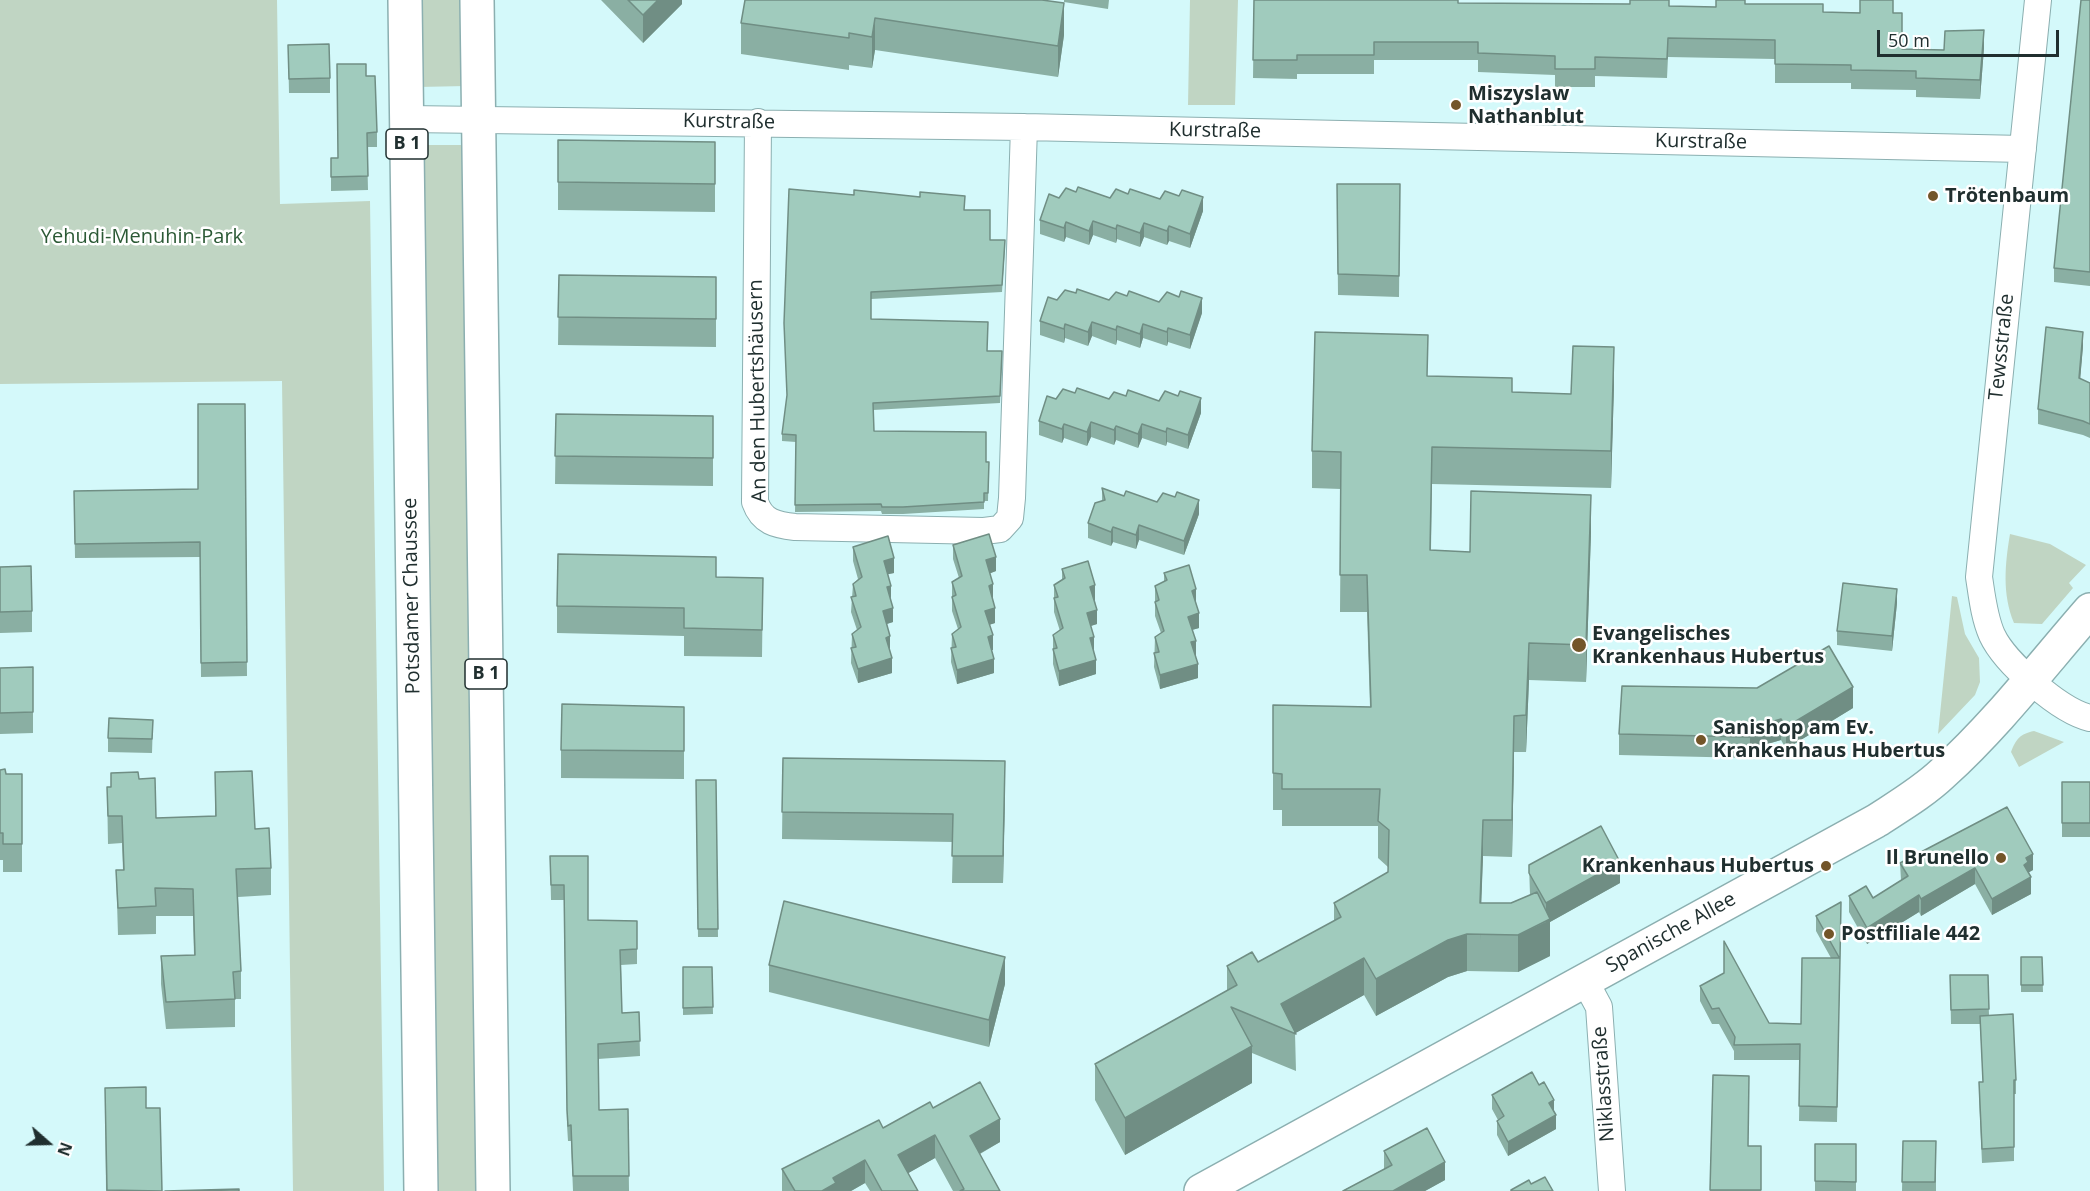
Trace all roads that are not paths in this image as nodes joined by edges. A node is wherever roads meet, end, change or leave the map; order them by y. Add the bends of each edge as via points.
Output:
1 (405, 0) edge
2 (477, 0) edge
3 (2038, 0) edge
4 (406, 119) junction
5 (478, 119) junction
6 (759, 123) junction
7 (1024, 127) junction
8 (2023, 149) junction
9 (2090, 610) edge
10 (2030, 679) junction
11 (2090, 718) edge
12 (1585, 981) junction
13 (421, 1191) edge
14 (493, 1191) edge
15 (1202, 1191) edge
16 (1612, 1191) edge

1 - 4 main road, Potsdamer Chaussee / B 1
2 - 5 main road, B 1
3 - 8 street, Tewsstraße
4 - 5 street, Kurstraße
4 - 13 main road, Potsdamer Chaussee / B 1
5 - 6 street, Kurstraße
5 - 14 main road, B 1
6 - 7 street, Kurstraße
6 - 7 street, An den Hubertshäusern via 755,502 758,511 767,520 795,527 984,531 1000,529 1010,518 1012,498
7 - 8 street, Kurstraße
8 - 10 street, Tewsstraße via 1978,577 1992,636
9 - 10 main road, Spanische Allee
10 - 11 street, Tewsstraße via 2056,702
10 - 12 main road, Spanische Allee via 1973,744 1911,798
12 - 15 main road, Spanische Allee
12 - 16 street, Niklasstraße via 1599,1007

